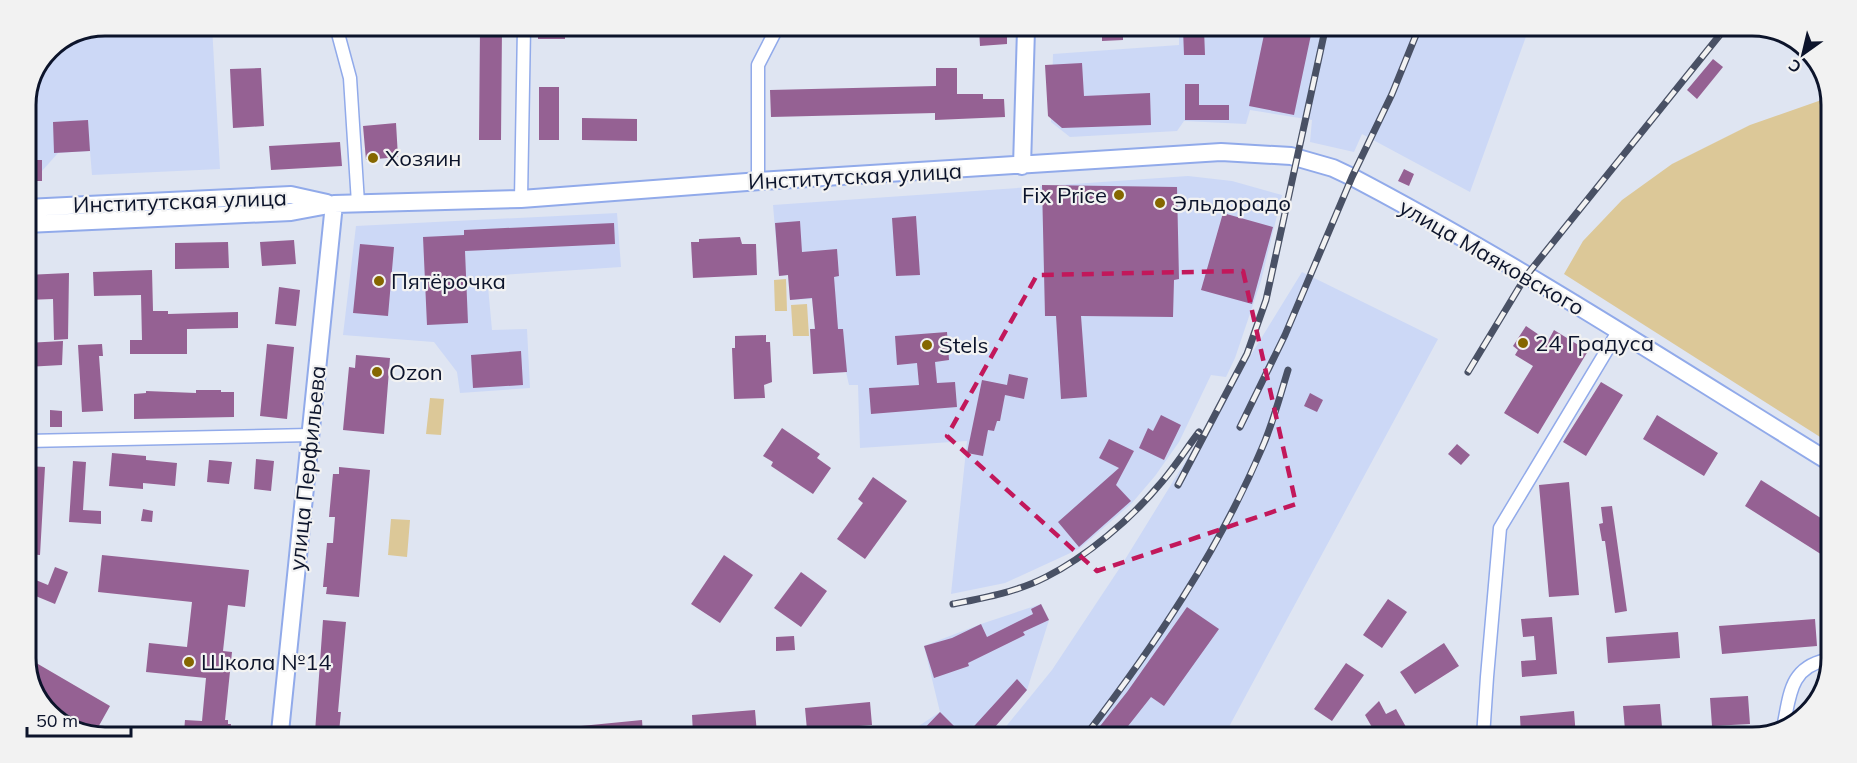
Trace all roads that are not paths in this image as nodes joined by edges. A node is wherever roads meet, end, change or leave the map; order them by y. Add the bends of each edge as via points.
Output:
1 (339, 36) edge
2 (524, 36) edge
3 (773, 36) edge
4 (1026, 36) edge
5 (1022, 166) junction
6 (758, 181) junction
7 (1370, 186) joint
8 (521, 199) junction
9 (358, 203) junction
10 (334, 204) junction
11 (36, 209) edge
12 (77, 214) junction
13 (36, 222) edge
14 (1619, 330) junction
15 (310, 435) junction
16 (36, 441) edge
17 (1821, 457) edge
18 (1821, 661) edge
19 (1785, 718) edge
20 (281, 727) edge
21 (1484, 727) edge

1 - 9 street via 350,78
2 - 8 street
3 - 6 street via 758,65
4 - 5 main road
5 - 6 main road, Институтская улица
5 - 7 main road, Институтская улица via 1221,152 1279,155 1333,168
6 - 8 main road, Институтская улица
7 - 14 main road, улица Маяковского
8 - 9 main road, Институтская улица
9 - 10 main road, Институтская улица
10 - 12 main road, Институтская улица via 291,212
10 - 15 main road, улица Перфильева
11 - 12 main road, Институтская улица
12 - 13 main road, Институтская улица
14 - 17 main road, улица Маяковского
14 - 21 street via 1500,528
15 - 16 street
15 - 20 main road, улица Перфильева
18 - 19 street via 1799,673

